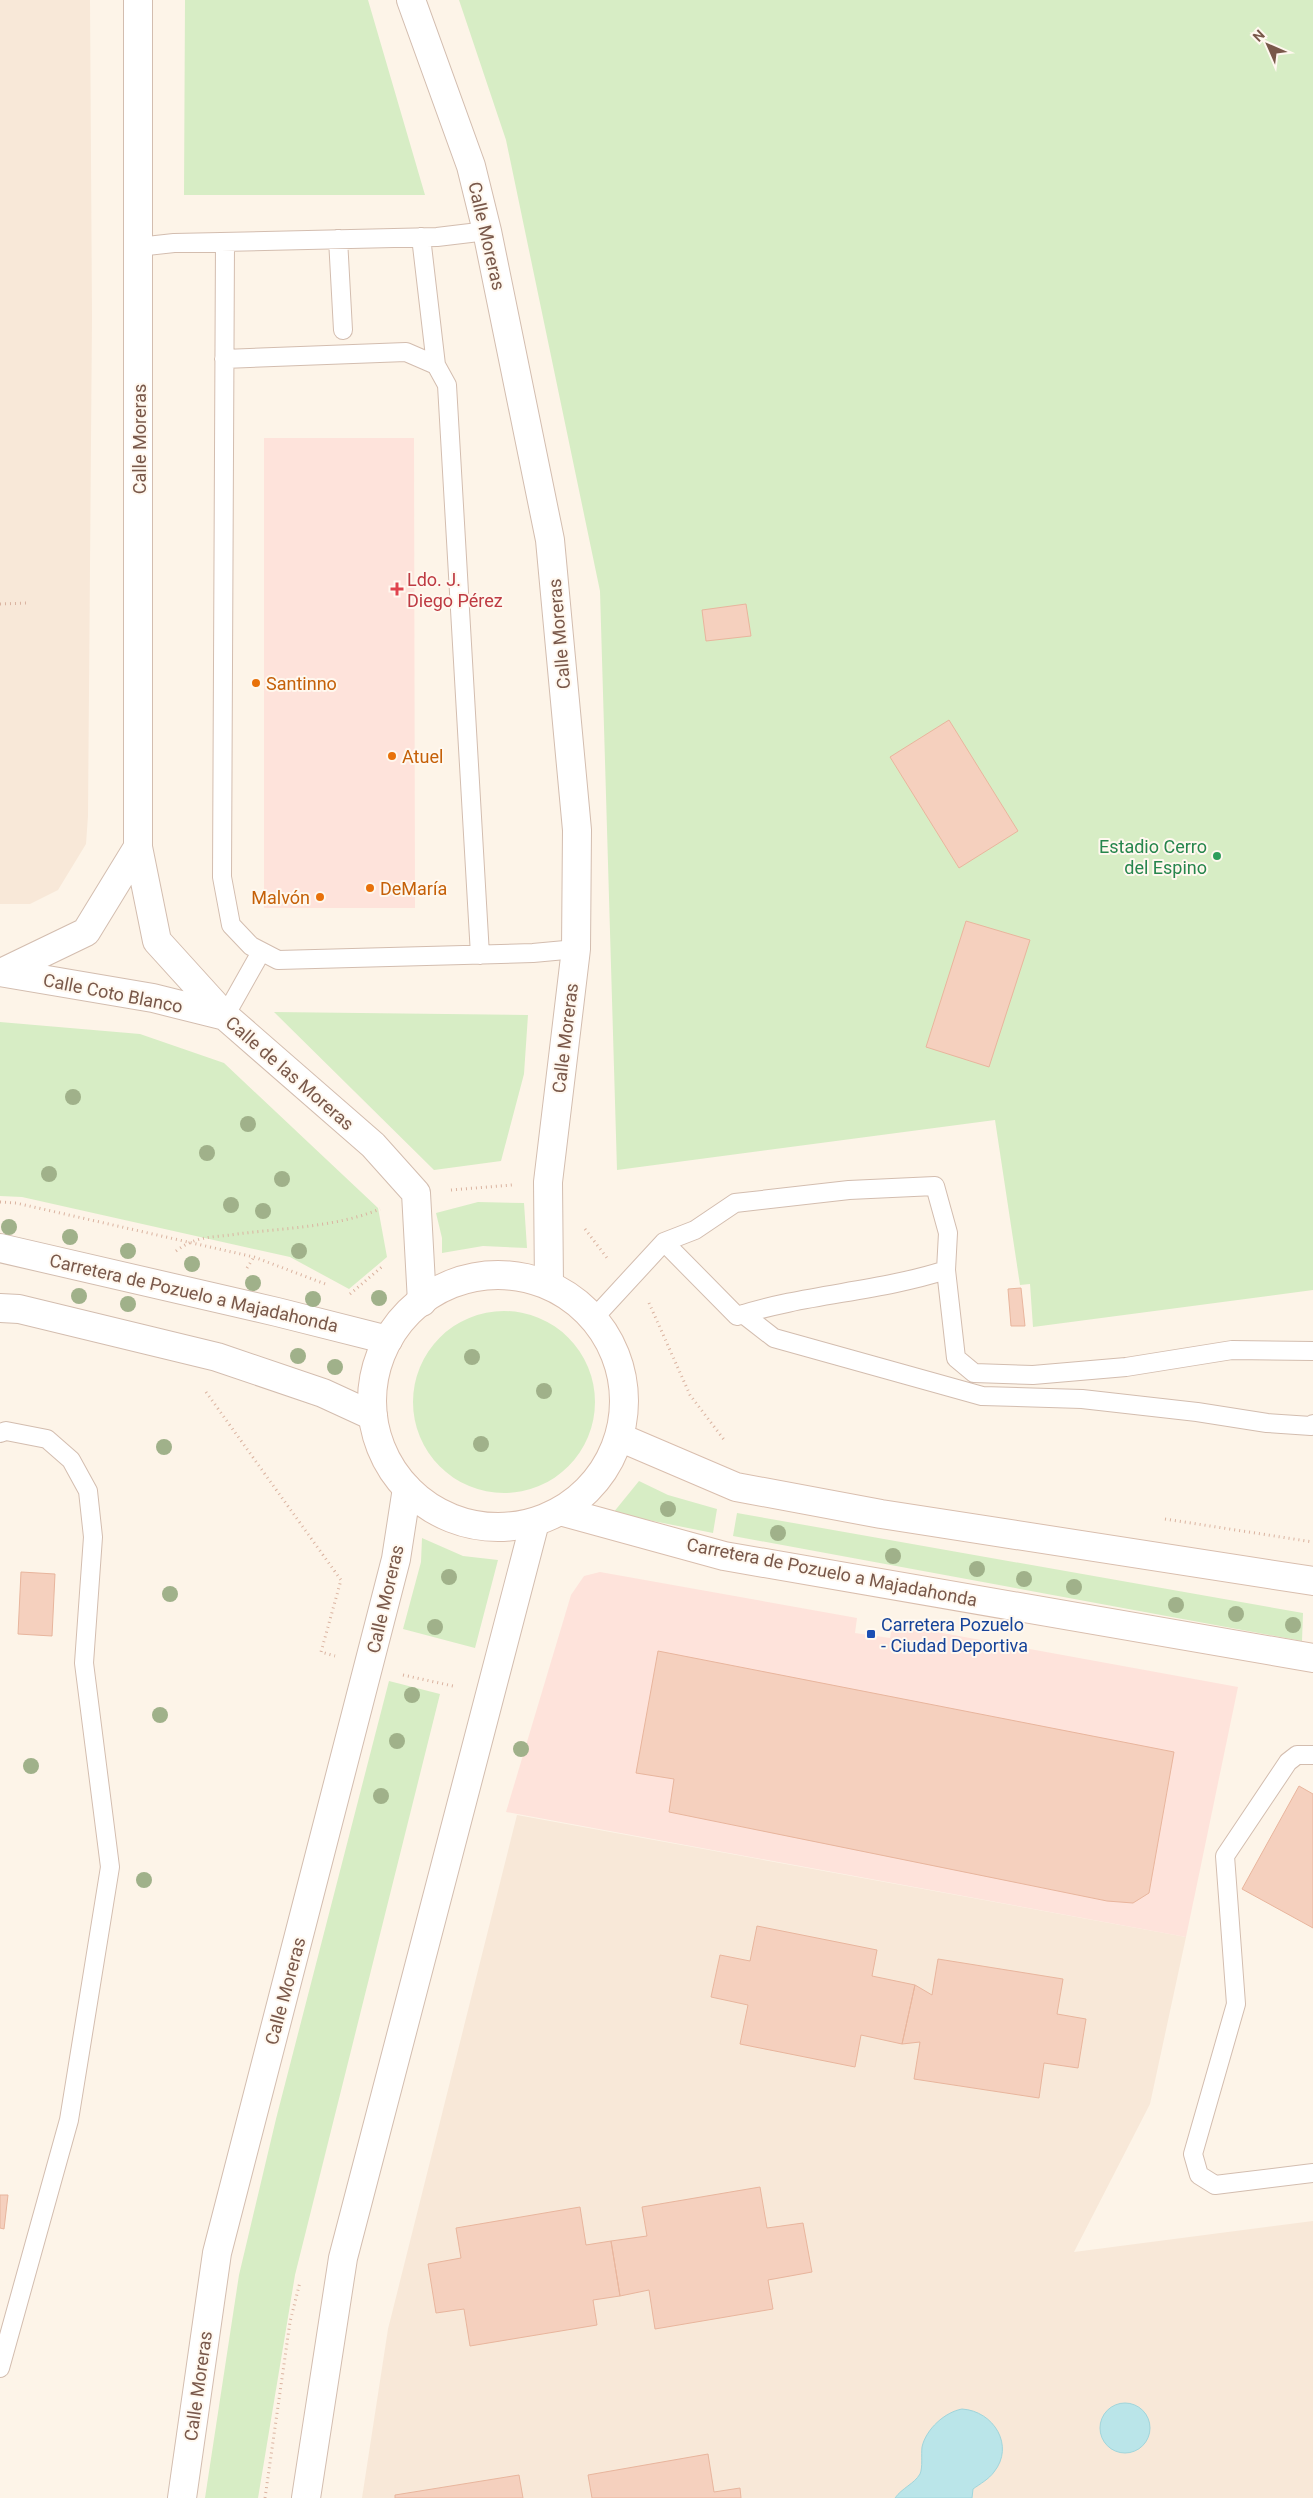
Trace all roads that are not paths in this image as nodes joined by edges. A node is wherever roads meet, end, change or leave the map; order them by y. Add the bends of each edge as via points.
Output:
1 (138, 0) edge
2 (411, 0) edge
3 (487, 231) junction
4 (421, 237) junction
5 (338, 239) junction
6 (225, 242) junction
7 (138, 247) junction
8 (343, 330) dead end
9 (224, 359) junction
10 (436, 365) junction
11 (138, 848) junction
12 (576, 949) junction
13 (261, 952) junction
14 (480, 954) junction
15 (2, 972) edge
16 (225, 1016) junction
17 (664, 1242) junction
18 (0, 1248) edge
19 (946, 1270) junction
20 (549, 1285) junction
21 (422, 1302) junction
22 (0, 1308) edge
23 (743, 1314) junction
24 (594, 1318) junction
25 (388, 1340) junction
26 (1313, 1351) edge
27 (373, 1416) junction
28 (1313, 1424) edge
29 (0, 1433) edge
30 (619, 1437) junction
31 (407, 1488) junction
32 (560, 1511) junction
33 (535, 1522) junction
34 (1313, 1581) edge
35 (1313, 1658) edge
36 (1313, 1755) edge
37 (1313, 2173) edge
38 (0, 2368) edge
39 (182, 2498) edge
40 (306, 2498) edge

1 - 7 street, Calle Moreras
2 - 3 street, Calle Moreras via 471,166
3 - 4 lane
3 - 12 street, Calle Moreras via 550,540 576,830
4 - 5 lane
4 - 10 lane
5 - 6 lane
5 - 8 lane
6 - 7 lane
6 - 9 lane
7 - 11 street, Calle Moreras
9 - 10 lane via 406,352
9 - 13 lane via 222,877 231,925 250,946
10 - 14 lane via 447,385
11 - 15 street via 86,932
11 - 16 street, Calle de las Moreras via 157,941
12 - 14 lane
12 - 20 street, Calle Moreras via 548,1182
13 - 14 lane via 278,960
13 - 16 lane
15 - 16 street, Calle Coto Blanco via 153,998
16 - 21 street, Calle de las Moreras via 373,1145 416,1193
17 - 19 lane via 695,1230 735,1203 849,1190 935,1186 948,1233
17 - 23 lane via 737,1316
17 - 24 lane
18 - 25 street, Carretera de Pozuelo a Majadahonda
19 - 23 lane via 910,1282 767,1306
19 - 26 lane via 956,1358 974,1373 1033,1375 1126,1367 1232,1350
20 - 21 street via 517,1276 483,1276 451,1284
20 - 24 street
21 - 25 street via 403,1319
22 - 27 street via 19,1309 217,1357 323,1393
23 - 28 lane via 774,1338 982,1396 1082,1399 1267,1423
24 - 30 street via 611,1344 622,1375 624,1406
25 - 27 street via 374,1381
27 - 31 street via 390,1468
29 - 38 lane via 6,1431 47,1439 71,1460 88,1491 93,1537 84,1663 110,1867 69,2120
30 - 32 street via 606,1467 591,1486
30 - 34 street via 736,1487 891,1516
31 - 33 street via 434,1510 466,1524 501,1527
31 - 39 street, Calle Moreras via 396,1559 217,2253
32 - 33 street
32 - 35 street, Carretera de Pozuelo a Majadahonda via 724,1556
33 - 40 street via 343,2258
36 - 37 lane via 1297,1755 1288,1762 1225,1856 1236,2004 1193,2154 1199,2175 1215,2185

